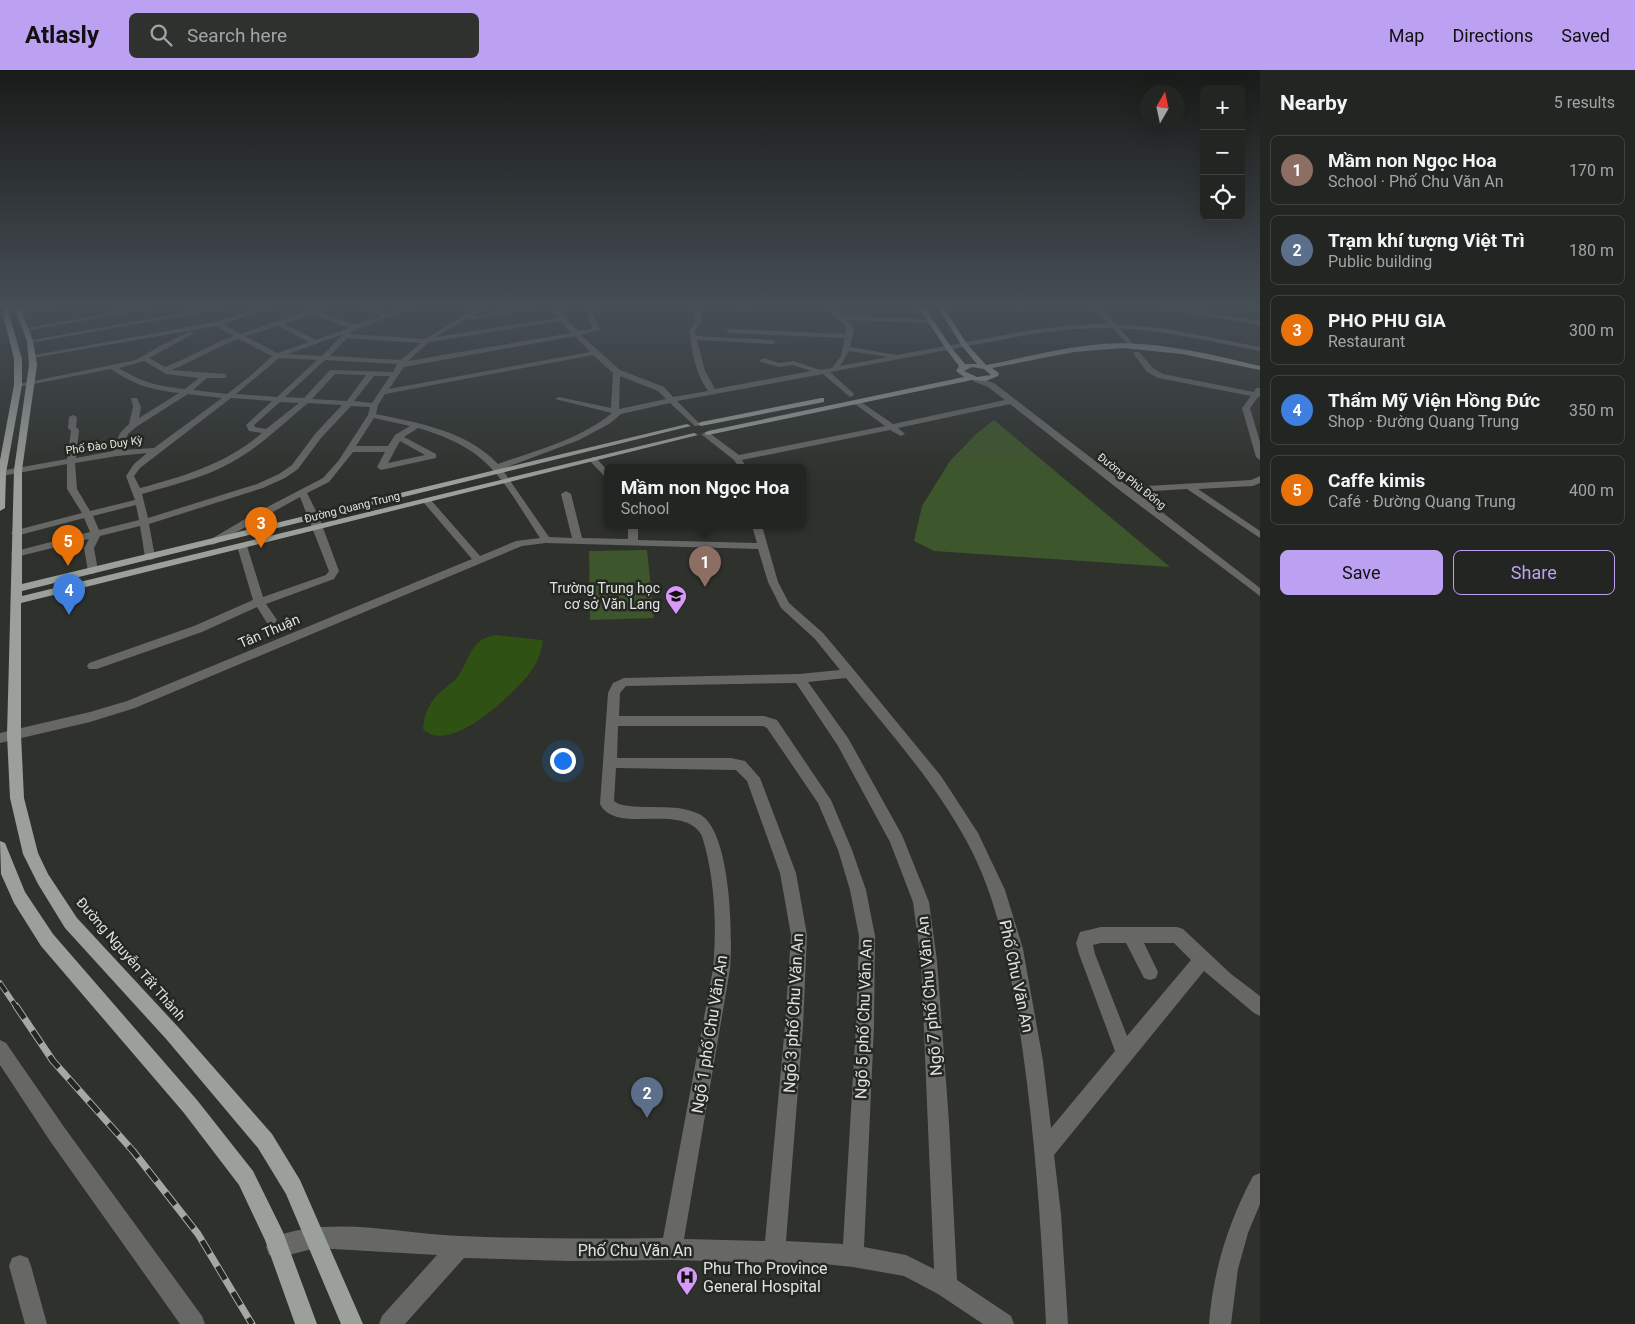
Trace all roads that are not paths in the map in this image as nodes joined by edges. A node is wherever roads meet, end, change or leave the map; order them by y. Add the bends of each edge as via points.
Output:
1 (20, 367) edge
2 (30, 367) edge
3 (119, 367) edge
4 (158, 367) edge
5 (174, 367) edge
6 (266, 367) edge
7 (315, 367) edge
8 (399, 367) edge
9 (521, 367) edge
10 (610, 367) edge
11 (700, 367) edge
12 (807, 367) edge
13 (832, 367) edge
14 (854, 367) edge
15 (985, 367) joint
16 (1036, 367) edge
17 (1147, 367) edge
18 (1233, 367) edge
19 (114, 368) junction
20 (962, 369) junction
21 (164, 370) junction
22 (1259, 371) edge
23 (617, 372) junction
24 (826, 372) junction
25 (372, 373) junction
26 (395, 374) junction
27 (205, 376) junction
28 (223, 376) dead end
29 (974, 378) junction
30 (992, 379) junction
31 (25, 383) junction
32 (187, 391) junction
33 (384, 392) junction
34 (713, 392) junction
35 (1259, 392) edge
36 (850, 395) junction
37 (229, 396) junction
38 (280, 399) junction
39 (559, 399) dead end
40 (134, 400) dead end
41 (671, 400) junction
42 (306, 401) junction
43 (1011, 401) junction
44 (858, 402) junction
45 (349, 403) junction
46 (373, 410) junction
47 (616, 411) junction
48 (73, 417) dead end
49 (133, 425) junction
50 (694, 425) junction
51 (416, 426) junction
52 (890, 426) junction
53 (268, 432) junction
54 (706, 433) junction
55 (901, 434) dead end
56 (694, 435) junction
57 (398, 437) junction
58 (349, 449) junction
59 (390, 449) junction
60 (156, 450) junction
61 (117, 453) junction
62 (1260, 457) edge
63 (737, 458) junction
64 (593, 460) junction
65 (71, 461) junction
66 (741, 464) edge
67 (18, 470) junction
68 (497, 470) junction
69 (604, 472) edge
70 (2, 474) junction
71 (507, 482) junction
72 (1258, 483) edge
73 (1188, 486) junction
74 (1125, 490) junction
75 (302, 492) junction
76 (566, 494) dead end
77 (138, 497) junction
78 (17, 498) junction
79 (426, 501) junction
80 (0, 502) edge
81 (0, 508) edge
82 (88, 516) junction
83 (144, 522) junction
84 (316, 523) junction
85 (633, 529) edge
86 (758, 529) edge
87 (16, 534) junction
88 (96, 534) junction
89 (1260, 535) edge
90 (546, 540) junction
91 (211, 542) junction
92 (578, 542) junction
93 (633, 543) junction
94 (242, 546) junction
95 (762, 546) junction
96 (16, 554) junction
97 (150, 557) junction
98 (478, 560) junction
99 (119, 565) junction
100 (93, 571) junction
101 (121, 576) junction
102 (1260, 593) edge
103 (15, 595) junction
104 (259, 602) junction
105 (271, 620) dead end
106 (93, 666) dead end
107 (850, 674) junction
108 (799, 678) junction
109 (613, 721) junction
110 (7, 736) edge
111 (610, 763) junction
112 (0, 848) edge
113 (1131, 935) junction
114 (1203, 959) junction
115 (1150, 972) dead end
116 (1260, 1008) edge
117 (0, 1049) edge
118 (1124, 1053) junction
119 (1044, 1152) junction
120 (1260, 1183) edge
121 (316, 1237) junction
122 (277, 1247) junction
123 (459, 1247) junction
124 (672, 1249) junction
125 (775, 1252) junction
126 (853, 1256) junction
127 (20, 1266) dead end
128 (946, 1286) junction
129 (36, 1324) edge
130 (194, 1324) edge
131 (306, 1324) edge
132 (352, 1324) edge
133 (390, 1324) edge
134 (1003, 1324) edge
135 (1057, 1324) edge
136 (1220, 1324) edge

1 - 31 main road, Đường Nguyễn Tất Thành
2 - 31 main road, Đường Nguyễn Tất Thành
3 - 19 street
4 - 21 street
5 - 21 street
6 - 37 street, Phố Đào Duy Kỳ
7 - 38 street
8 - 26 street
9 - 33 street
10 - 23 street
11 - 34 street via 703,379
12 - 24 street
13 - 24 street
14 - 24 street
15 - 20 main road, Đường Quang Trung
15 - 30 main road
16 - 30 main road
17 - 35 street via 1161,376
18 - 22 main road
19 - 31 street
19 - 32 street via 147,386
20 - 29 main road
20 - 36 main road, Đường Quang Trung
21 - 27 street
23 - 41 street via 655,386
23 - 47 street
24 - 34 street
24 - 36 street
25 - 26 street
25 - 42 street via 334,372
25 - 45 street
26 - 33 street
27 - 28 street
27 - 32 street
29 - 30 street, Đường Phù Đổng
29 - 44 main road
30 - 43 street, Đường Phù Đổng
31 - 67 main road, Đường Nguyễn Tất Thành
31 - 70 main road, Đường Nguyễn Tất Thành
32 - 37 street
32 - 49 street
33 - 46 street
34 - 41 street
35 - 62 street via 1246,408
36 - 50 main road, Đường Quang Trung
37 - 38 street
37 - 60 street, Phố Đào Duy Kỳ
38 - 42 street
38 - 53 street via 250,425 252,429
39 - 47 street
40 - 49 street via 137,407
41 - 47 street
41 - 50 street
42 - 45 street
42 - 53 street
43 - 52 street
43 - 74 street, Đường Phù Đổng
44 - 52 street
44 - 54 main road
45 - 46 street
45 - 83 street via 295,467 282,476 260,486
46 - 51 street
46 - 58 street
47 - 68 street via 612,418 579,436
48 - 65 street via 72,428 75,430
49 - 61 street via 124,433
50 - 54 main road via 709,428
50 - 56 main road via 686,431
50 - 68 main road, Đường Quang Trung
51 - 57 street
51 - 68 street via 468,446 486,457
52 - 55 street
52 - 63 street
53 - 77 street via 230,461
54 - 56 main road, Đường Quang Trung
54 - 63 street
56 - 64 main road, Đường Quang Trung
57 - 59 street
57 - 59 street via 433,456 381,467
58 - 59 street
58 - 75 street via 326,480
60 - 61 street, Phố Đào Duy Kỳ
60 - 77 street via 130,476
61 - 65 street, Phố Đào Duy Kỳ
63 - 66 street
64 - 69 street
64 - 71 main road, Đường Quang Trung
65 - 67 street, Phố Đào Duy Kỳ
65 - 82 street via 72,489
67 - 70 street, Phố Đào Duy Kỳ
67 - 78 main road, Đường Nguyễn Tất Thành
68 - 71 street
68 - 84 main road, Đường Quang Trung
70 - 80 main road, Đường Nguyễn Tất Thành
71 - 79 main road, Đường Quang Trung
71 - 90 street
72 - 73 street
73 - 74 street
73 - 89 street
74 - 102 street, Đường Phù Đổng
75 - 84 street
75 - 91 street
76 - 92 street
77 - 82 street
77 - 83 street
78 - 80 main road
78 - 87 main road, Đường Nguyễn Tất Thành
79 - 84 main road, Đường Quang Trung
79 - 98 street
80 - 81 main road, Đường Nguyễn Tất Thành
82 - 87 street
82 - 88 street
83 - 88 street
83 - 97 street
84 - 91 main road, Đường Quang Trung
84 - 94 main road, Đường Quang Trung
84 - 104 street via 333,574 325,580
85 - 93 street
86 - 95 street, Phố Chu Văn An
87 - 96 main road, Đường Nguyễn Tất Thành
88 - 96 street
88 - 100 street via 89,548
90 - 92 street, Tân Thuận
90 - 98 street, Tân Thuận via 520,543
91 - 97 main road, Đường Quang Trung
92 - 93 street, Tân Thuận
93 - 95 street, Tân Thuận
94 - 101 main road, Đường Quang Trung
94 - 104 street
95 - 107 street, Phố Chu Văn An via 773,582 785,605 819,636
96 - 103 main road, Đường Nguyễn Tất Thành
97 - 99 main road, Đường Quang Trung
98 - 110 street, Tân Thuận via 131,704
99 - 100 main road, Đường Quang Trung
99 - 101 main road
100 - 103 main road, Đường Quang Trung
101 - 103 main road, Đường Quang Trung
103 - 110 main road, Đường Nguyễn Tất Thành
104 - 105 street
104 - 106 street via 198,629
107 - 108 street, Ngõ 1 phố Chu Văn An
107 - 119 street, Phố Chu Văn An via 936,780 974,838 997,890 1015,949 1034,1061
108 - 109 street, Ngõ 1 phố Chu Văn An via 624,682 614,693
108 - 128 street, Ngõ 7 phố Chu Văn An via 843,742 897,840 921,902 930,962
109 - 111 street, Ngõ 1 phố Chu Văn An
109 - 126 street, Ngõ 5 phố Chu Văn An via 764,721 772,724 781,735 824,800 845,850 867,936
110 - 121 main road, Đường Nguyễn Tất Thành via 23,826 43,880 71,923 265,1141 293,1187
111 - 124 street, Ngõ 1 phố Chu Văn An via 607,804 612,810 679,815 703,824 710,840 718,880 724,945
111 - 125 street, Ngõ 3 phố Chu Văn An via 730,762 740,765 753,778 788,873 799,935
112 - 122 main road via 18,896 46,941 236,1163 262,1210
113 - 114 street via 1177,935
113 - 115 street
113 - 118 street via 1090,937 1084,943
114 - 116 street
114 - 118 street
117 - 130 street
118 - 119 street
119 - 135 street, Phố Chu Văn An
120 - 136 street via 1245,1211 1236,1238 1224,1288
121 - 122 street, Phố Chu Văn An
121 - 123 street, Phố Chu Văn An
121 - 132 main road, Đường Nguyễn Tất Thành
122 - 131 main road
123 - 124 street, Phố Chu Văn An
123 - 133 street
124 - 125 street, Phố Chu Văn An
125 - 126 street, Phố Chu Văn An
126 - 128 street, Phố Chu Văn An via 906,1266
127 - 129 street
128 - 134 street, Phố Chu Văn An

